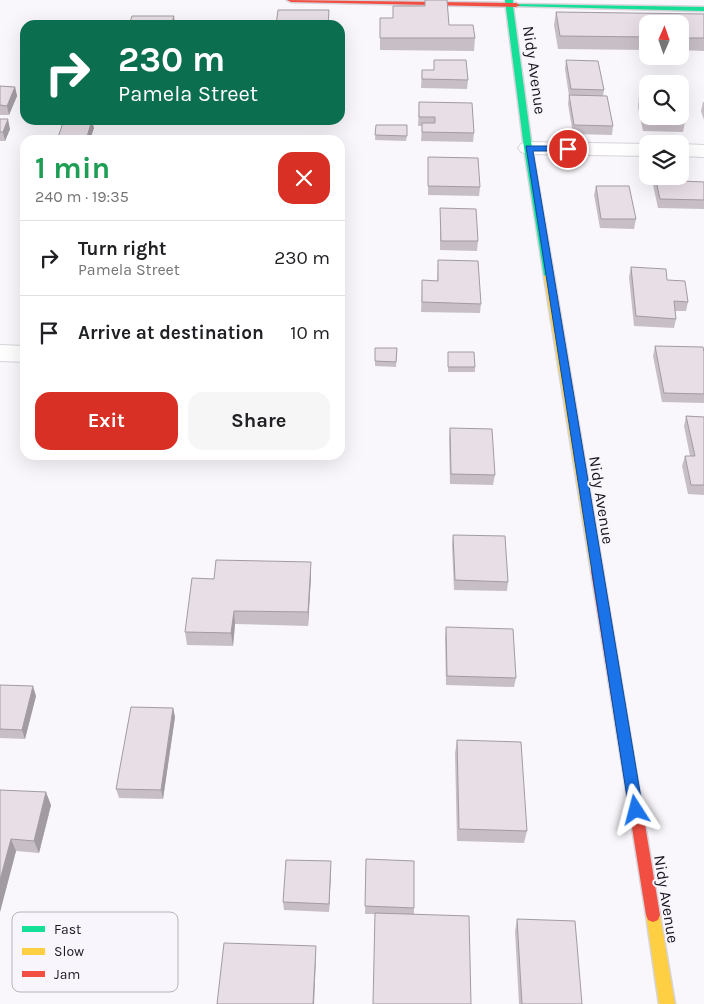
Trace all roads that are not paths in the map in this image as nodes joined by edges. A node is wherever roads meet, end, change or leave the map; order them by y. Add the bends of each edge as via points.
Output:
1 (291, 0) edge
2 (509, 2) edge
3 (677, 4) edge
4 (704, 9) edge
5 (528, 148) junction
6 (639, 150) edge
7 (689, 150) edge
8 (704, 151) edge
9 (0, 353) edge
10 (20, 354) edge
11 (667, 1004) edge

1 - 2 street
2 - 3 street
2 - 5 street, Nidy Avenue
3 - 4 street
5 - 6 street
5 - 11 street, Nidy Avenue
7 - 8 street
9 - 10 street

